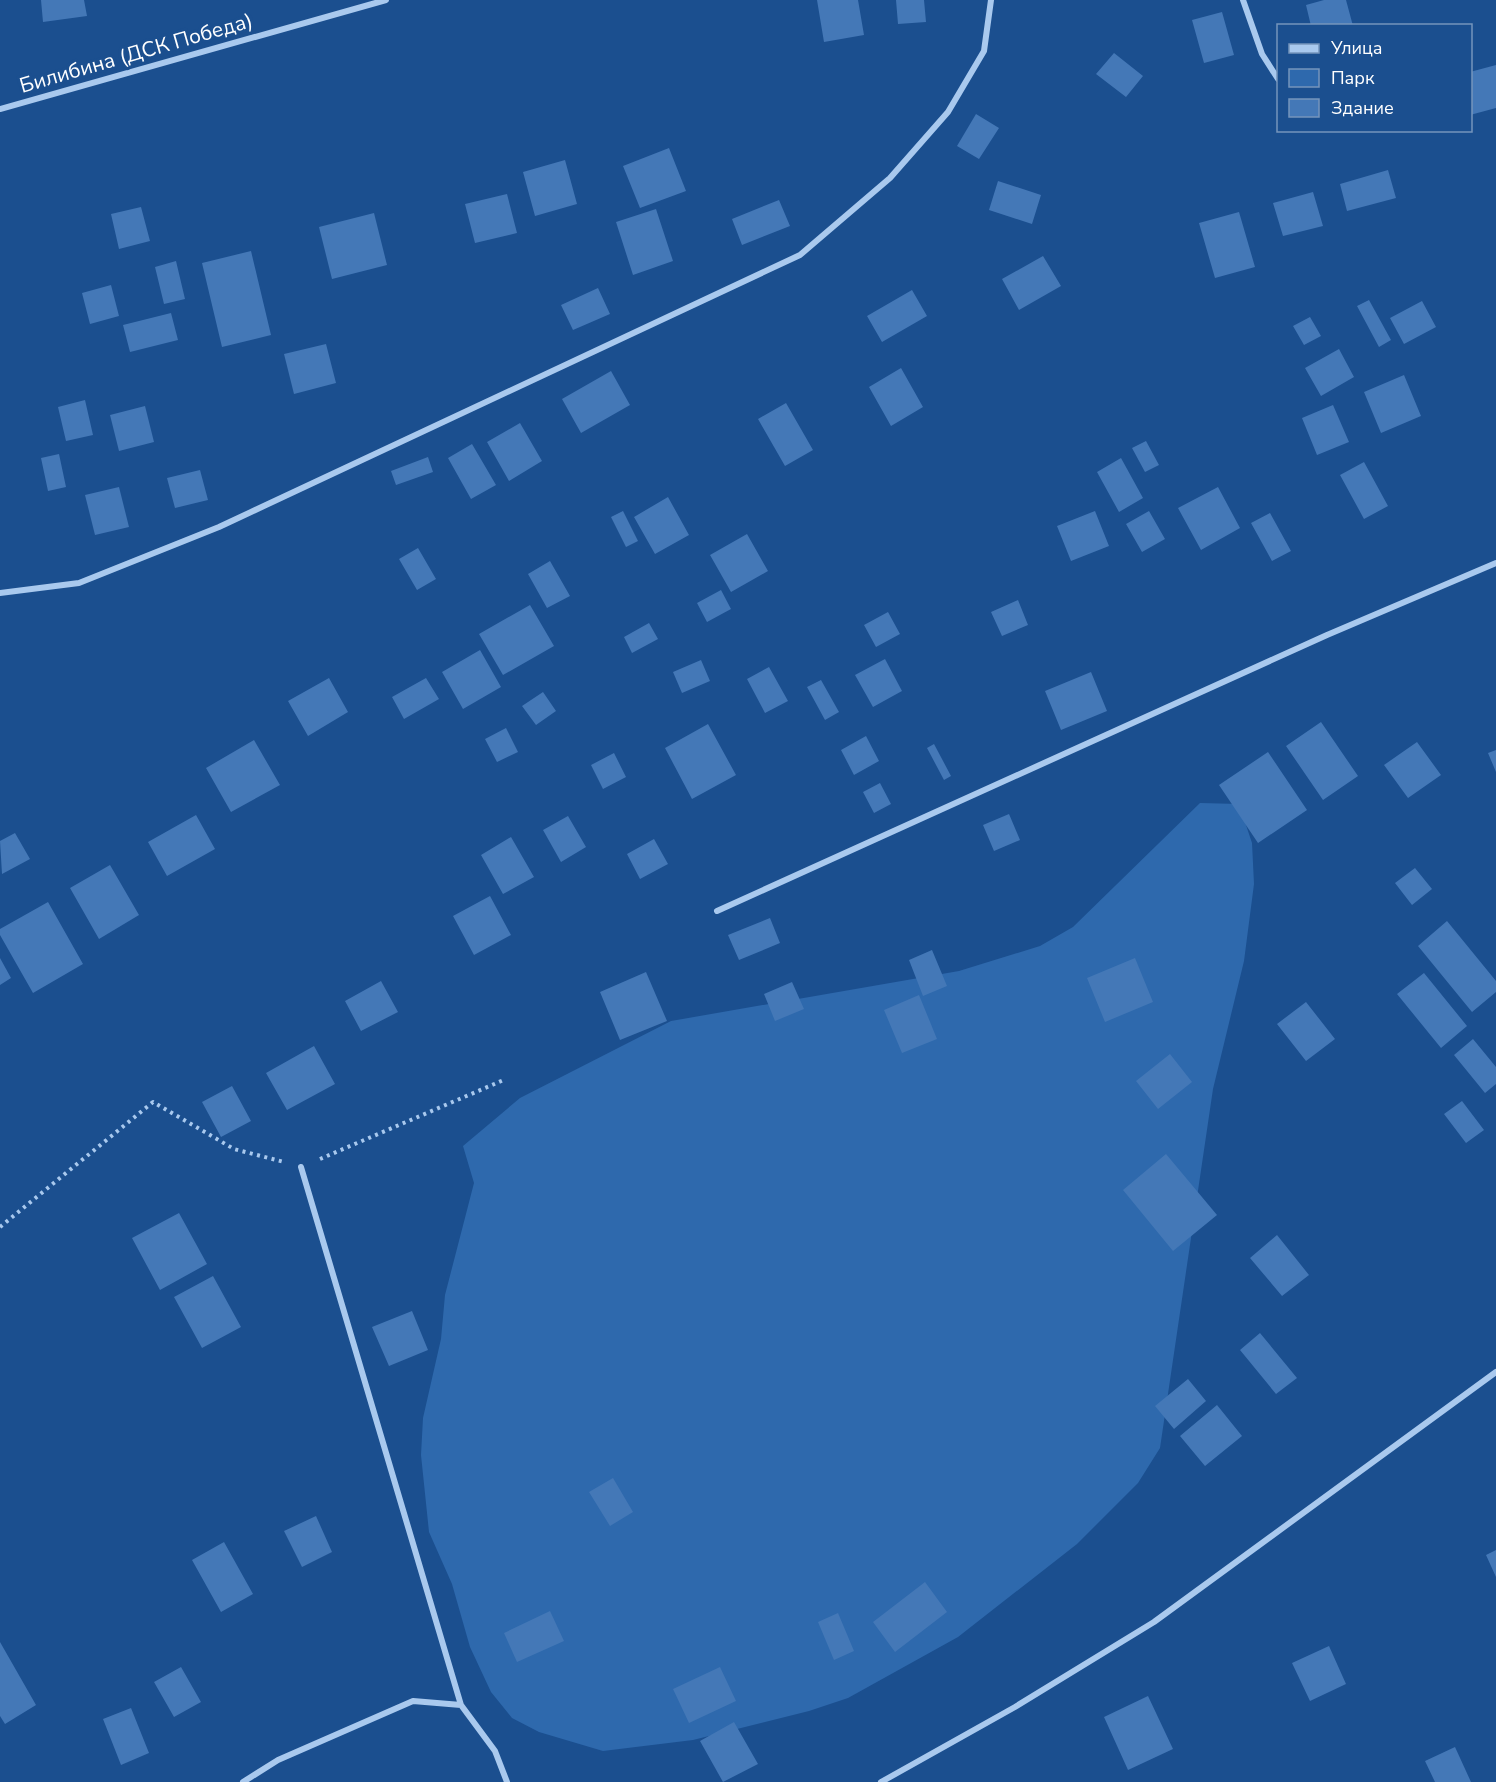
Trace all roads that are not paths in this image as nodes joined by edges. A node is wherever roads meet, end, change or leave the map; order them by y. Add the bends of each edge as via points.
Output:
1 (386, 0) edge
2 (991, 0) edge
3 (1243, 0) edge
4 (1277, 77) edge
5 (0, 109) edge
6 (1496, 563) edge
7 (0, 593) edge
8 (717, 911) dead end
9 (301, 1167) road end
10 (1496, 1372) edge
11 (460, 1705) junction
12 (243, 1782) edge
13 (507, 1782) edge
14 (880, 1782) edge

1 - 5 street, Билибина (ДСК Победа)
2 - 7 street via 984,51 948,112 890,178 800,255 219,527 79,583
3 - 4 street via 1262,54
6 - 8 street via 1327,635
9 - 11 street
10 - 14 street via 1154,1622 1015,1707
11 - 12 street via 414,1701 278,1760
11 - 13 street via 495,1751

